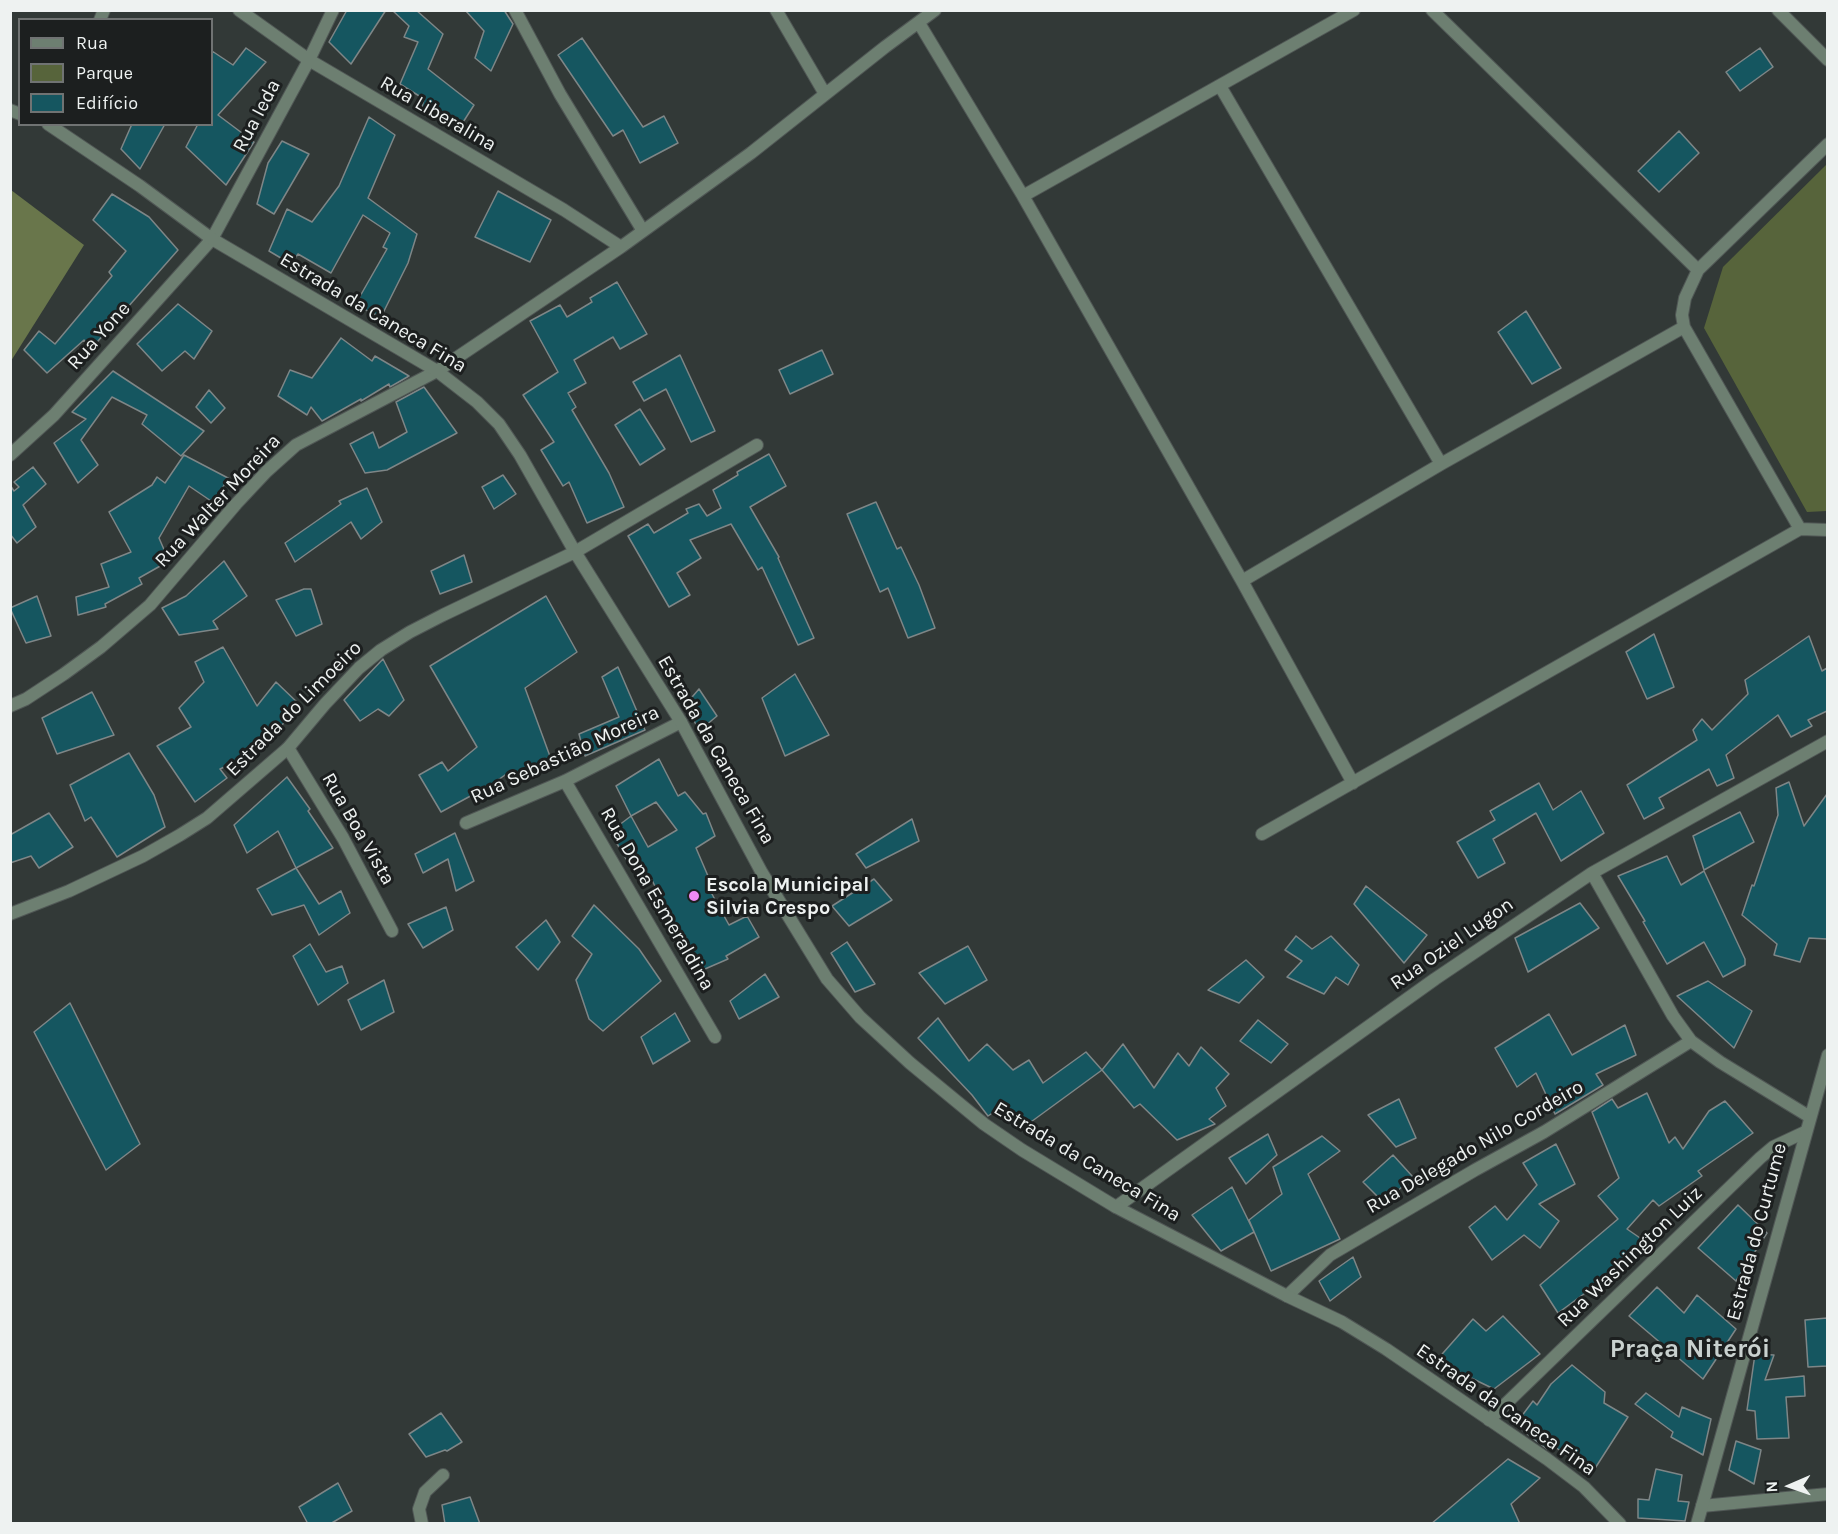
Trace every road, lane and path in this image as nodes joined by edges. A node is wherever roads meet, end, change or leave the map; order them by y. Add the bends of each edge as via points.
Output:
1 (239, 10) edge
2 (333, 10) edge
3 (515, 10) edge
4 (776, 10) edge
5 (935, 10) edge
6 (1354, 10) edge
7 (1432, 10) edge
8 (1778, 10) edge
9 (919, 23) junction
10 (309, 60) junction
11 (1827, 60) edge
12 (1220, 86) junction
13 (825, 94) junction
14 (51, 126) edge
15 (1827, 144) edge
16 (1023, 196) junction
17 (643, 231) junction
18 (212, 239) junction
19 (621, 247) junction
20 (1698, 270) junction
21 (1684, 327) junction
22 (437, 370) junction
23 (757, 445) dead end
24 (10, 455) edge
25 (1441, 464) junction
26 (1800, 529) junction
27 (1827, 530) edge
28 (575, 552) junction
29 (1242, 581) junction
30 (10, 706) edge
31 (681, 722) junction
32 (1827, 741) edge
33 (288, 748) junction
34 (566, 781) junction
35 (1353, 783) junction
36 (466, 822) dead end
37 (1262, 834) dead end
38 (1592, 873) junction
39 (10, 914) edge
40 (392, 931) dead end
41 (715, 1036) dead end
42 (1691, 1041) junction
43 (1827, 1055) edge
44 (1810, 1117) junction
45 (1805, 1132) junction
46 (1116, 1208) junction
47 (1287, 1296) junction
48 (1489, 1420) junction
49 (443, 1475) dead end
50 (1827, 1494) edge
51 (1702, 1506) junction
52 (422, 1524) edge
53 (1620, 1524) edge
54 (1697, 1524) edge

1 - 10 street, Rua Liberalina
2 - 10 street, Rua Ieda
3 - 17 street via 560,94
4 - 13 street
5 - 9 street, Rua Walter Moreira
6 - 12 street
7 - 20 street
8 - 11 street
9 - 13 street, Rua Walter Moreira
9 - 16 street
10 - 18 street, Rua Ieda
10 - 19 street, Rua Liberalina
12 - 16 street
12 - 25 street
13 - 17 street, Rua Walter Moreira
14 - 18 street, Estrada da Caneca Fina
15 - 20 street
16 - 29 street
17 - 19 street, Rua Walter Moreira
18 - 22 street, Estrada da Caneca Fina
18 - 24 street, Rua Yone via 54,415
19 - 22 street, Rua Walter Moreira
20 - 21 street via 1685,298
21 - 25 street
21 - 26 street
22 - 28 street, Estrada da Caneca Fina via 499,424
22 - 30 street, Rua Walter Moreira via 296,445 236,504 150,605 64,674
23 - 28 street, Estrada do Limoeiro
25 - 29 street
26 - 27 street
26 - 35 street
28 - 31 street, Estrada da Caneca Fina
28 - 33 street, Estrada do Limoeiro via 443,615 381,650 359,668
29 - 35 street
31 - 34 street, Rua Sebastião Moreira
31 - 46 street, Estrada da Caneca Fina via 762,873 842,997 910,1063 984,1124
32 - 38 street, Rua Oziel Lugon
33 - 39 street, Estrada do Limoeiro via 207,818 180,835 69,891
33 - 40 street, Rua Boa Vista via 343,838
34 - 36 street, Rua Sebastião Moreira
34 - 41 street, Rua Dona Esmeraldina
35 - 37 street
38 - 42 street via 1672,1016
38 - 46 street, Rua Oziel Lugon via 1452,967
42 - 44 street
42 - 47 street, Rua Delegado Nilo Cordeiro via 1544,1132 1330,1255
43 - 44 street, Estrada do Curtume
44 - 45 street, Estrada do Curtume
45 - 48 street, Rua Washington Luiz via 1773,1147 1760,1158
45 - 51 street, Estrada do Curtume
46 - 47 street, Estrada da Caneca Fina
47 - 48 street, Estrada da Caneca Fina via 1342,1322 1386,1349
48 - 53 street, Estrada da Caneca Fina via 1584,1487
49 - 52 street via 425,1492 419,1509
50 - 51 street
51 - 54 street, Estrada do Curtume

